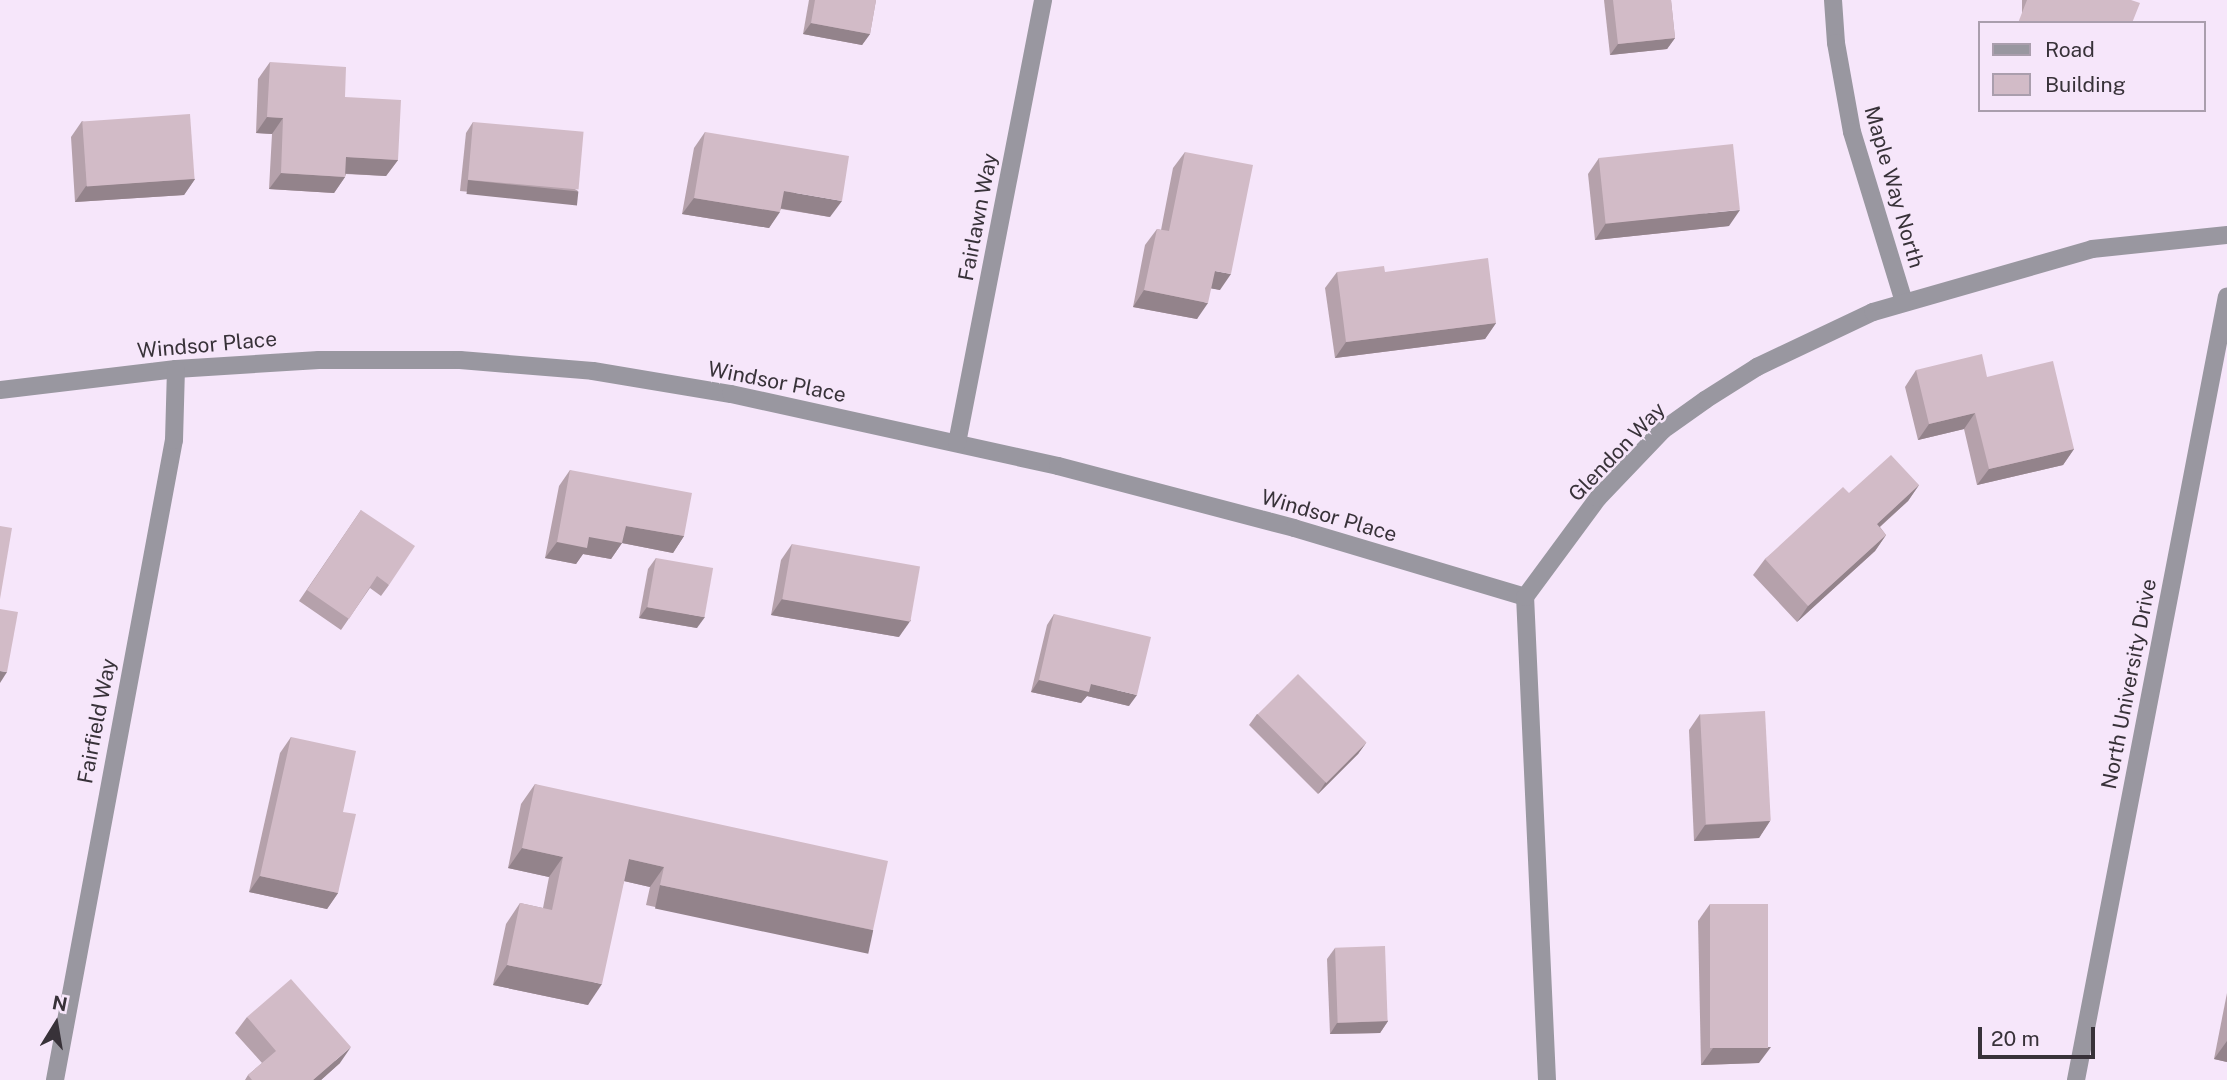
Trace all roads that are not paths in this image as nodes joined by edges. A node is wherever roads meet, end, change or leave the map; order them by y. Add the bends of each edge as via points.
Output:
1 (1044, 0) edge
2 (1833, 0) edge
3 (2227, 235) edge
4 (2227, 296) edge
5 (1904, 302) junction
6 (177, 369) junction
7 (0, 390) edge
8 (957, 443) junction
9 (1525, 597) junction
10 (55, 1080) edge
11 (1547, 1080) edge
12 (2076, 1080) edge

1 - 8 street, Fairlawn Way
2 - 5 street, Maple Way North via 1852,132
3 - 5 street, Glendon Way via 2092,249
4 - 12 street, North University Drive
5 - 9 street, Glendon Way via 1827,332 1757,367 1663,430 1598,498
6 - 7 street, Windsor Place
6 - 8 street, Windsor Place via 332,360 460,360 593,371 731,394
6 - 10 street, Fairfield Way via 174,439
8 - 9 street, Windsor Place via 1294,528
9 - 11 street

